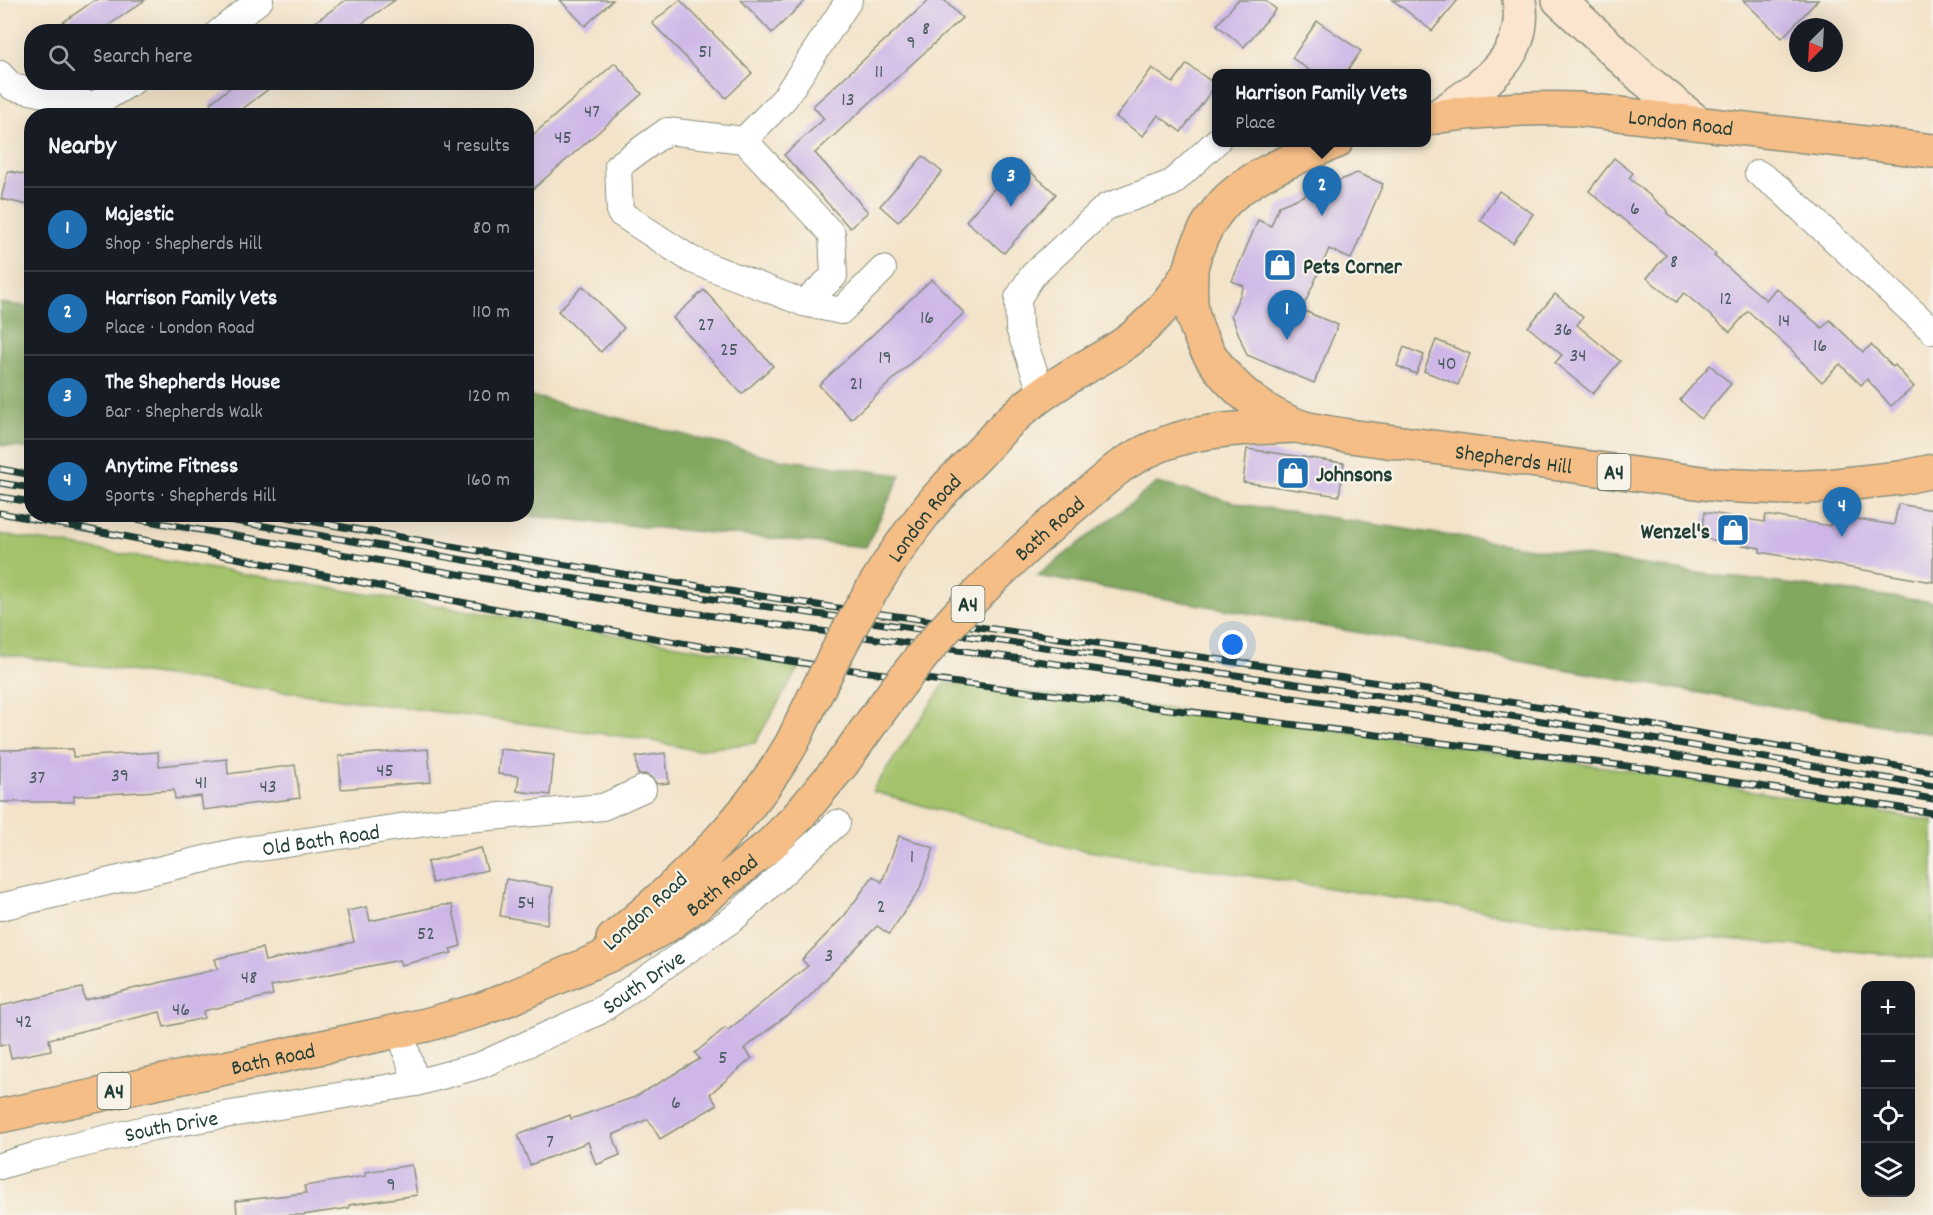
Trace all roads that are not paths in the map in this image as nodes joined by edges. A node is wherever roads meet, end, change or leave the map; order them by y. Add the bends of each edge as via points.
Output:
1 (260, 0) edge
2 (849, 0) edge
3 (1519, 0) edge
4 (1559, 0) edge
5 (229, 24) edge
6 (0, 74) edge
7 (24, 90) edge
8 (26, 90) edge
9 (119, 90) edge
10 (1432, 118) edge
11 (1697, 122) junction
12 (744, 140) junction
13 (1212, 146) edge
14 (1315, 147) edge
15 (1933, 151) edge
16 (1758, 173) dead end
17 (883, 269) dead end
18 (1191, 269) junction
19 (804, 303) junction
20 (1933, 331) edge
21 (1042, 394) junction
22 (1297, 426) junction
23 (1933, 471) edge
24 (644, 789) dead end
25 (837, 823) dead end
26 (0, 907) edge
27 (579, 966) junction
28 (400, 1030) junction
29 (416, 1083) junction
30 (0, 1116) edge
31 (0, 1166) edge

1 - 5 street
2 - 12 street via 784,99
3 - 10 street via 1519,31 1510,55 1487,80
4 - 11 street
6 - 7 street via 12,87
8 - 9 street via 94,105
10 - 11 main road, London Road via 1558,108
11 - 15 main road, London Road
12 - 19 street via 832,234 834,276
12 - 19 street via 667,131 618,166 620,213 692,260
13 - 21 street via 1172,183 1106,207 1032,276 1018,298 1019,328
14 - 18 main road, London Road / A4 via 1230,196 1204,233
16 - 20 street
17 - 19 street via 841,311
18 - 21 main road, London Road / A4 via 1138,334
18 - 22 main road, Shepherds Hill / A4 via 1192,312 1209,353 1244,393
21 - 27 main road, London Road / A4, bridge via 1006,423 923,514 840,645 776,771 683,877
22 - 23 main road, Shepherds Hill / A4 via 1718,485 1827,486
22 - 27 main road, Bath Road / A4, bridge via 1192,434 1135,456 1118,468 1046,529 956,617 842,764 779,836 666,926 630,946
24 - 26 street, Old Bath Road via 603,807 434,822 239,851
25 - 29 street, South Drive via 734,918 598,1012 481,1065
27 - 28 main road, Bath Road / A4 via 480,1010
28 - 29 street
28 - 30 main road, Bath Road / A4
29 - 31 street, South Drive via 153,1127

